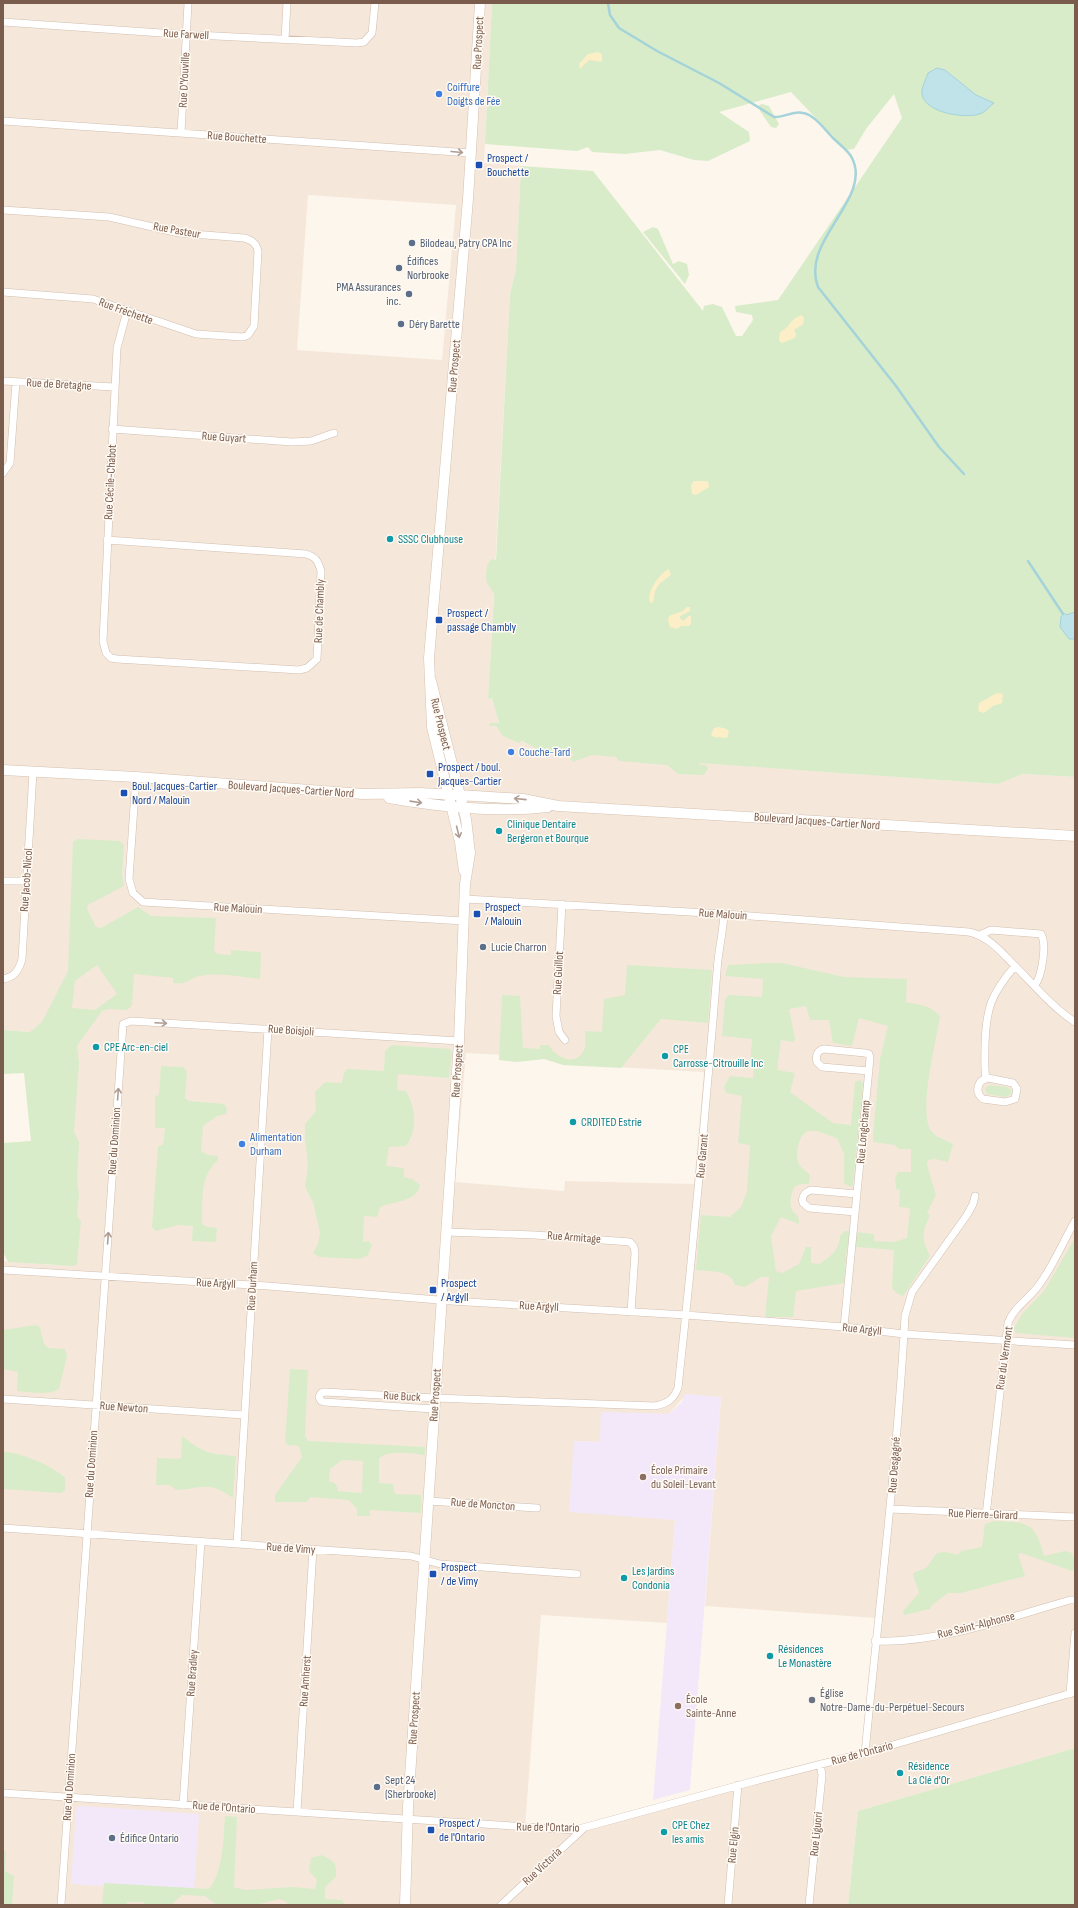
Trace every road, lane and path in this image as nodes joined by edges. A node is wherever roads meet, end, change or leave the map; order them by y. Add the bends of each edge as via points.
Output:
1 (188, 3) edge
2 (287, 3) edge
3 (375, 3) edge
4 (480, 3) edge
5 (3, 22) edge
6 (186, 34) junction
7 (285, 39) junction
8 (3, 121) edge
9 (181, 133) junction
10 (472, 154) junction
11 (3, 210) edge
12 (3, 292) edge
13 (127, 311) junction
14 (248, 335) joint
15 (3, 381) edge
16 (16, 382) junction
17 (114, 387) junction
18 (112, 429) junction
19 (334, 433) dead end
20 (3, 474) edge
21 (107, 540) junction
22 (106, 653) joint
23 (431, 681) junction
24 (3, 770) edge
25 (33, 772) junction
26 (136, 777) junction
27 (363, 794) junction
28 (448, 794) junction
29 (460, 795) junction
30 (451, 806) junction
31 (558, 806) junction
32 (462, 807) junction
33 (1075, 836) edge
34 (3, 880) edge
35 (26, 882) junction
36 (465, 884) junction
37 (465, 899) junction
38 (562, 904) junction
39 (724, 914) junction
40 (464, 921) junction
41 (980, 935) junction
42 (1015, 966) junction
43 (3, 979) edge
44 (1035, 985) junction
45 (1075, 1022) edge
46 (123, 1024) joint
47 (268, 1029) junction
48 (565, 1040) dead end
49 (459, 1041) junction
50 (869, 1071) junction
51 (986, 1079) junction
52 (857, 1194) junction
53 (975, 1196) dead end
54 (856, 1212) junction
55 (1075, 1221) edge
56 (446, 1232) junction
57 (3, 1270) edge
58 (105, 1276) junction
59 (252, 1285) junction
60 (441, 1300) junction
61 (631, 1312) junction
62 (686, 1315) junction
63 (844, 1327) junction
64 (904, 1334) junction
65 (1005, 1341) junction
66 (1075, 1345) edge
67 (674, 1397) joint
68 (3, 1399) edge
69 (434, 1403) junction
70 (96, 1405) junction
71 (244, 1415) junction
72 (428, 1501) junction
73 (537, 1508) dead end
74 (890, 1509) junction
75 (986, 1515) junction
76 (1075, 1517) edge
77 (3, 1528) edge
78 (86, 1534) junction
79 (201, 1542) junction
80 (237, 1544) junction
81 (313, 1549) junction
82 (424, 1559) junction
83 (577, 1574) dead end
84 (1075, 1600) edge
85 (1075, 1633) edge
86 (875, 1641) junction
87 (1072, 1693) edge
88 (865, 1753) junction
89 (820, 1764) junction
90 (738, 1785) junction
91 (3, 1793) edge
92 (68, 1797) junction
93 (184, 1805) junction
94 (296, 1812) junction
95 (407, 1820) junction
96 (584, 1828) junction
97 (61, 1905) edge
98 (405, 1905) edge
99 (501, 1905) edge
100 (728, 1905) edge
101 (808, 1905) edge

1 - 6 street, Rue D'Youville
2 - 7 street
3 - 7 street, Rue Farwell via 373,26 369,39 364,42
4 - 10 street, Rue Prospect
5 - 6 street, Rue Farwell
6 - 7 street, Rue Farwell
6 - 9 street, Rue D'Youville
8 - 9 street, Rue Bouchette
9 -> 10 street, Rue Bouchette
10 - 23 street, Rue Prospect via 430,640
11 - 14 street, Rue Pasteur via 109,217 179,233 249,240 257,245 258,251 255,319
12 - 13 street, Rue Fréchette via 93,299
13 - 14 street, Rue Fréchette via 196,334 238,338
13 - 17 street, Rue Cécile-Chabot via 118,338
15 - 16 street, Rue de Bretagne
16 - 17 street, Rue de Bretagne
16 - 20 street via 10,463
17 - 18 street, Rue Cécile-Chabot
18 - 19 street, Rue Guyart via 297,442 311,441
18 - 21 street, Rue Cécile-Chabot
21 - 22 street, Rue Cécile-Chabot via 103,641
21 - 22 street, Rue de Chambly via 306,554 314,556 321,571 317,659 307,668 299,670 117,659
23 - 28 street, Rue Prospect via 432,727
23 - 29 street, Rue Prospect
24 - 25 street, Boulevard Jacques-Cartier Nord
25 - 26 street, Boulevard Jacques-Cartier Nord
25 - 35 street, Rue Jacob-Nicol
26 - 27 street, Boulevard Jacques-Cartier Nord
26 - 40 street, Rue Malouin via 129,879 133,893 143,902
27 - 28 street, Boulevard Jacques-Cartier Nord
27 -> 30 street, Boulevard Jacques-Cartier Nord
28 - 29 street, Boulevard Jacques-Cartier Nord
28 - 30 street, Rue Prospect
31 -> 29 street, Boulevard Jacques-Cartier Nord via 523,799
29 - 32 street, Rue Prospect
30 - 32 street, Boulevard Jacques-Cartier Nord
30 -> 36 street, Rue Prospect via 460,842
31 - 32 street, Boulevard Jacques-Cartier Nord via 524,810
31 - 33 street, Boulevard Jacques-Cartier Nord
32 - 36 street, Rue Prospect via 470,843
34 - 35 street
35 - 43 street, Rue Jacob-Nicol via 22,959 13,976
36 - 37 street, Rue Prospect
37 - 38 street, Rue Malouin
37 - 40 street, Rue Prospect
38 - 39 street, Rue Malouin
38 - 48 street, Rue Guillot via 556,1016 559,1032
39 - 41 street, Rue Malouin via 963,931
39 - 62 street, Rue Garant
40 - 49 street, Rue Prospect
41 - 42 street, Rue Malouin via 995,945
41 - 44 street, Rue Malouin via 991,930 1040,934 1044,941 1041,975
42 - 44 street, Rue Malouin
42 - 51 street via 994,995 988,1009 985,1034
44 - 45 street, Rue Malouin
46 -> 47 street, Rue Boisjoli via 131,1021
58 -> 46 street, Rue du Dominion
47 - 49 street, Rue Boisjoli
47 - 59 street, Rue Durham
49 - 56 street, Rue Prospect
50 - 50 street, Rue Longchamp via 869,1054 824,1049 816,1056 816,1062 822,1067
50 - 52 street, Rue Longchamp
51 - 51 street via 981,1081 977,1088 983,1099 1005,1102 1014,1099 1017,1093 1013,1083
52 - 54 street, Rue Longchamp
52 - 54 street via 811,1190 803,1198 803,1203 809,1208
53 - 64 street, Rue Desgagné via 967,1216 912,1292 905,1316
54 - 63 street, Rue Longchamp
55 - 65 street, Rue du Vermont via 1039,1285 1011,1316
56 - 60 street, Rue Prospect
56 - 61 street, Rue Armitage via 630,1242 635,1253
57 - 58 street, Rue Argyll
58 - 59 street, Rue Argyll
58 - 70 street, Rue du Dominion
59 - 60 street, Rue Argyll
59 - 71 street, Rue Durham
60 - 61 street, Rue Argyll
60 - 69 street, Rue Prospect
61 - 62 street, Rue Argyll
62 - 63 street, Rue Argyll
62 - 67 street, Rue Garant via 678,1388
63 - 64 street, Rue Argyll
64 - 65 street, Rue Argyll
64 - 74 street, Rue Desgagné
65 - 66 street, Rue Argyll
65 - 75 street, Rue du Vermont
67 - 69 street, Rue Buck via 666,1404 655,1406
68 - 70 street, Rue Newton
69 - 69 street, Rue Buck via 325,1392 319,1397 320,1401 324,1402
69 - 72 street, Rue Prospect
70 - 71 street, Rue Newton
70 - 78 street, Rue du Dominion
71 - 80 street, Rue Durham
72 - 73 street, Rue de Moncton
72 - 82 street, Rue Prospect
74 - 75 street, Rue Pierre-Girard
74 - 86 street, Rue Desgagné
75 - 76 street, Rue Pierre-Girard
77 - 78 street, Rue de Vimy
78 - 79 street, Rue de Vimy
78 - 92 street, Rue du Dominion
79 - 80 street, Rue de Vimy
79 - 93 street, Rue Bradley
80 - 81 street, Rue de Vimy
81 - 82 street, Rue de Vimy
81 - 94 street, Rue Amherst
82 - 83 street, Rue de Vimy via 440,1564
82 - 95 street, Rue Prospect
84 - 86 street, Rue Saint-Alphonse via 906,1641
85 - 87 street
86 - 88 street, Rue Desgagné
87 - 88 street, Rue de l'Ontario
88 - 89 street, Rue de l'Ontario
89 - 90 street, Rue de l'Ontario
89 - 101 street, Rue Liguori via 822,1775
90 - 96 street, Rue de l'Ontario
90 - 100 street, Rue Elgin
91 - 92 street, Rue de l'Ontario
92 - 93 street, Rue de l'Ontario
92 - 97 street, Rue du Dominion
93 - 94 street, Rue de l'Ontario
94 - 95 street, Rue de l'Ontario
95 - 96 street, Rue de l'Ontario via 567,1830
95 - 98 street, Rue Prospect
96 - 99 street, Rue Victoria

